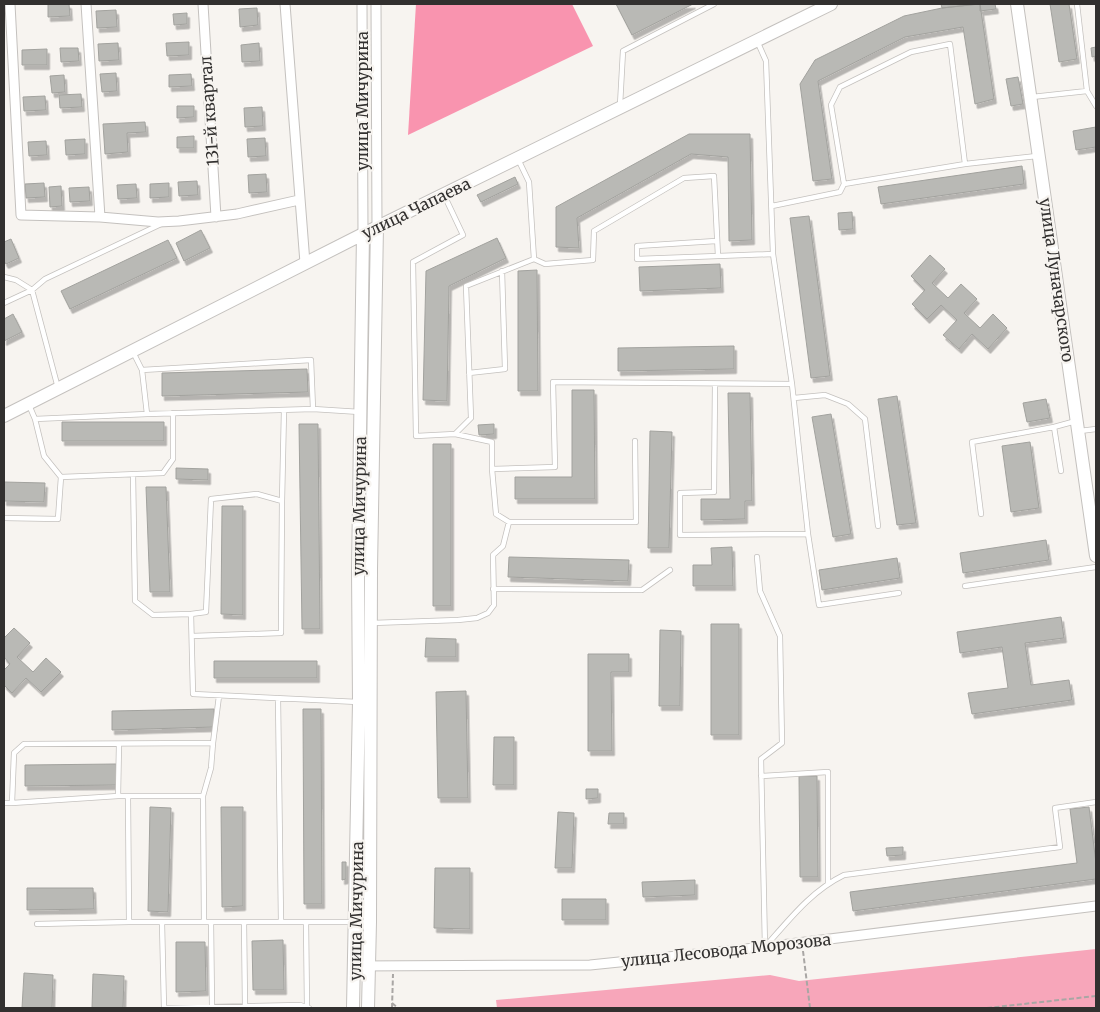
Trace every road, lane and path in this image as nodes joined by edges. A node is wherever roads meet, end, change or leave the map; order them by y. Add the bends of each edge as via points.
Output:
1 (10, 4) edge
2 (86, 4) edge
3 (202, 4) edge
4 (285, 4) edge
5 (362, 4) edge
6 (376, 4) edge
7 (714, 4) edge
8 (1017, 4) edge
9 (1077, 4) edge
10 (825, 5) edge
11 (757, 40) junction
12 (1087, 91) junction
13 (1030, 97) junction
14 (1096, 106) edge
15 (620, 108) junction
16 (1039, 155) junction
17 (518, 158) junction
18 (965, 164) junction
19 (844, 184) junction
20 (444, 195) junction
21 (299, 200) junction
22 (772, 206) junction
23 (100, 217) junction
24 (216, 217) junction
25 (166, 222) junction
26 (377, 227) junction
27 (363, 234) junction
28 (716, 241) junction
29 (774, 254) junction
30 (718, 256) junction
31 (534, 259) junction
32 (305, 264) junction
33 (502, 272) junction
34 (4, 277) edge
35 (32, 290) junction
36 (4, 304) edge
37 (132, 351) junction
38 (142, 370) junction
39 (469, 373) junction
40 (715, 384) junction
41 (792, 384) junction
42 (59, 389) junction
43 (794, 398) junction
44 (28, 404) junction
45 (312, 409) junction
46 (284, 410) junction
47 (361, 412) junction
48 (173, 413) junction
49 (148, 414) junction
50 (4, 416) edge
51 (35, 419) junction
52 (1078, 426) junction
53 (1054, 427) junction
54 (1096, 429) edge
55 (454, 434) junction
56 (635, 441) dead end
57 (492, 469) junction
58 (1061, 471) dead end
59 (133, 474) junction
60 (62, 477) junction
61 (1092, 490) edge
62 (282, 501) junction
63 (981, 514) dead end
64 (4, 518) edge
65 (509, 522) junction
66 (878, 526) dead end
67 (808, 534) junction
68 (1096, 556) edge
69 (757, 557) dead end
70 (1096, 567) edge
71 (670, 570) dead end
72 (965, 586) dead end
73 (494, 589) junction
74 (900, 593) dead end
75 (191, 614) junction
76 (371, 623) junction
77 (192, 636) junction
78 (219, 696) junction
79 (278, 698) junction
80 (359, 702) junction
81 (212, 743) junction
82 (119, 744) junction
83 (761, 776) junction
84 (118, 796) junction
85 (203, 796) junction
86 (128, 797) junction
87 (1096, 802) edge
88 (4, 803) edge
89 (12, 803) junction
90 (828, 883) junction
91 (1096, 906) edge
92 (129, 922) junction
93 (204, 922) junction
94 (211, 922) junction
95 (244, 922) junction
96 (281, 922) junction
97 (306, 922) junction
98 (356, 922) junction
99 (370, 922) junction
100 (162, 923) junction
101 (37, 924) dead end
102 (802, 942) junction
103 (765, 947) junction
104 (354, 966) junction
105 (369, 967) junction
106 (393, 967) junction
107 (1096, 996) edge
108 (392, 1004) junction
109 (245, 1006) junction
110 (212, 1007) junction
111 (164, 1008) edge
112 (308, 1008) edge
113 (353, 1008) edge
114 (368, 1008) edge
115 (392, 1008) edge
116 (398, 1008) edge
117 (810, 1008) edge
118 (987, 1008) edge

1 - 23 street via 21,215
2 - 23 street
3 - 24 street, 131-й квартал
4 - 21 street
5 - 27 street, улица Мичурина
6 - 26 street, улица Мичурина
7 - 15 lane via 623,51
8 - 13 street, улица Луначарского
9 - 12 lane
10 - 11 street, улица Чапаева
11 - 15 street, улица Чапаева
11 - 22 lane via 766,61
12 - 13 lane
12 - 14 lane
13 - 16 street, улица Луначарского
15 - 17 street, улица Чапаева
16 - 18 lane
16 - 52 street, улица Луначарского
17 - 20 street, улица Чапаева
17 - 31 lane via 529,182
18 - 19 lane
18 - 19 lane via 950,44 911,52 840,87 831,105
19 - 22 lane via 840,192
20 - 26 street, улица Чапаева
20 - 55 lane via 463,235 413,262 416,436
21 - 24 street
21 - 32 street
22 - 29 lane
23 - 25 street
24 - 25 street
25 - 35 lane via 45,279
26 - 27 street, улица Чапаева
26 - 76 street, улица Мичурина
27 - 32 street, улица Чапаева
27 - 47 street, улица Мичурина
28 - 30 lane
28 - 30 lane via 637,246 637,258
28 - 31 lane via 714,176 684,178 594,231 593,260 545,264
29 - 30 lane
29 - 41 lane
31 - 33 lane
32 - 37 street, улица Чапаева
33 - 39 lane via 466,286
33 - 39 lane via 505,369
34 - 35 lane
35 - 36 lane
35 - 42 lane
37 - 38 lane
37 - 42 street, улица Чапаева
38 - 45 lane via 311,360
38 - 49 lane
39 - 55 lane via 470,418
40 - 41 lane
40 - 57 lane via 553,382 555,467
40 - 67 lane via 714,492 680,493 680,535
41 - 43 lane
42 - 44 street, улица Чапаева
43 - 66 lane via 825,395 848,404 865,419
43 - 67 lane
44 - 50 street, улица Чапаева
44 - 51 lane
45 - 46 lane
45 - 47 lane
46 - 48 lane
46 - 62 lane
47 - 80 street, улица Мичурина
48 - 49 lane
48 - 59 lane via 173,459 163,472
49 - 51 lane
51 - 60 lane via 44,456
52 - 53 lane
52 - 54 lane
52 - 61 street, улица Луначарского
53 - 58 lane
53 - 63 lane via 972,442
55 - 57 lane via 492,442
56 - 65 lane via 636,522
57 - 65 lane via 496,514
59 - 60 lane
59 - 75 lane via 135,601 153,615
60 - 64 lane via 58,519
61 - 68 street, улица Луначарского
62 - 75 lane via 257,494 211,499 206,612
62 - 77 lane via 282,633
65 - 73 lane via 503,546 493,555
67 - 74 lane via 819,605
69 - 83 lane via 760,591 780,636 782,743 761,759
70 - 72 lane
71 - 73 lane via 642,590
73 - 76 lane via 494,605 488,613 477,618
75 - 77 lane
76 - 99 street, улица Мичурина
77 - 78 lane via 193,694
78 - 79 lane
78 - 81 lane
79 - 80 lane
79 - 96 lane
80 - 98 street, улица Мичурина
81 - 82 lane
81 - 85 lane via 211,768
82 - 84 lane
82 - 89 lane via 24,744 14,753
83 - 90 lane via 828,772
83 - 103 lane
84 - 86 lane
84 - 89 lane
85 - 86 lane
85 - 93 lane
86 - 92 lane
87 - 90 lane via 1055,808 1060,846 844,875
88 - 89 lane
90 - 103 lane
91 - 102 street, улица Лесовода Морозова
92 - 100 lane
92 - 101 lane
93 - 94 lane
93 - 100 lane
94 - 95 lane
94 - 110 lane
95 - 96 lane
95 - 109 lane
96 - 97 lane
97 - 98 lane
97 - 112 lane
98 - 99 lane
98 - 104 street, улица Мичурина
99 - 105 street, улица Мичурина
100 - 111 lane
102 - 103 street, улица Лесовода Морозова
102 - 117 path
103 - 106 street, улица Лесовода Морозова via 590,965
104 - 105 street, улица Лесовода Морозова
104 - 113 street, улица Мичурина
105 - 106 street, улица Лесовода Морозова
105 - 114 street, улица Мичурина
106 - 108 path
107 - 118 path
108 - 115 path
108 - 116 path
109 - 110 lane
109 - 112 lane
110 - 111 lane

